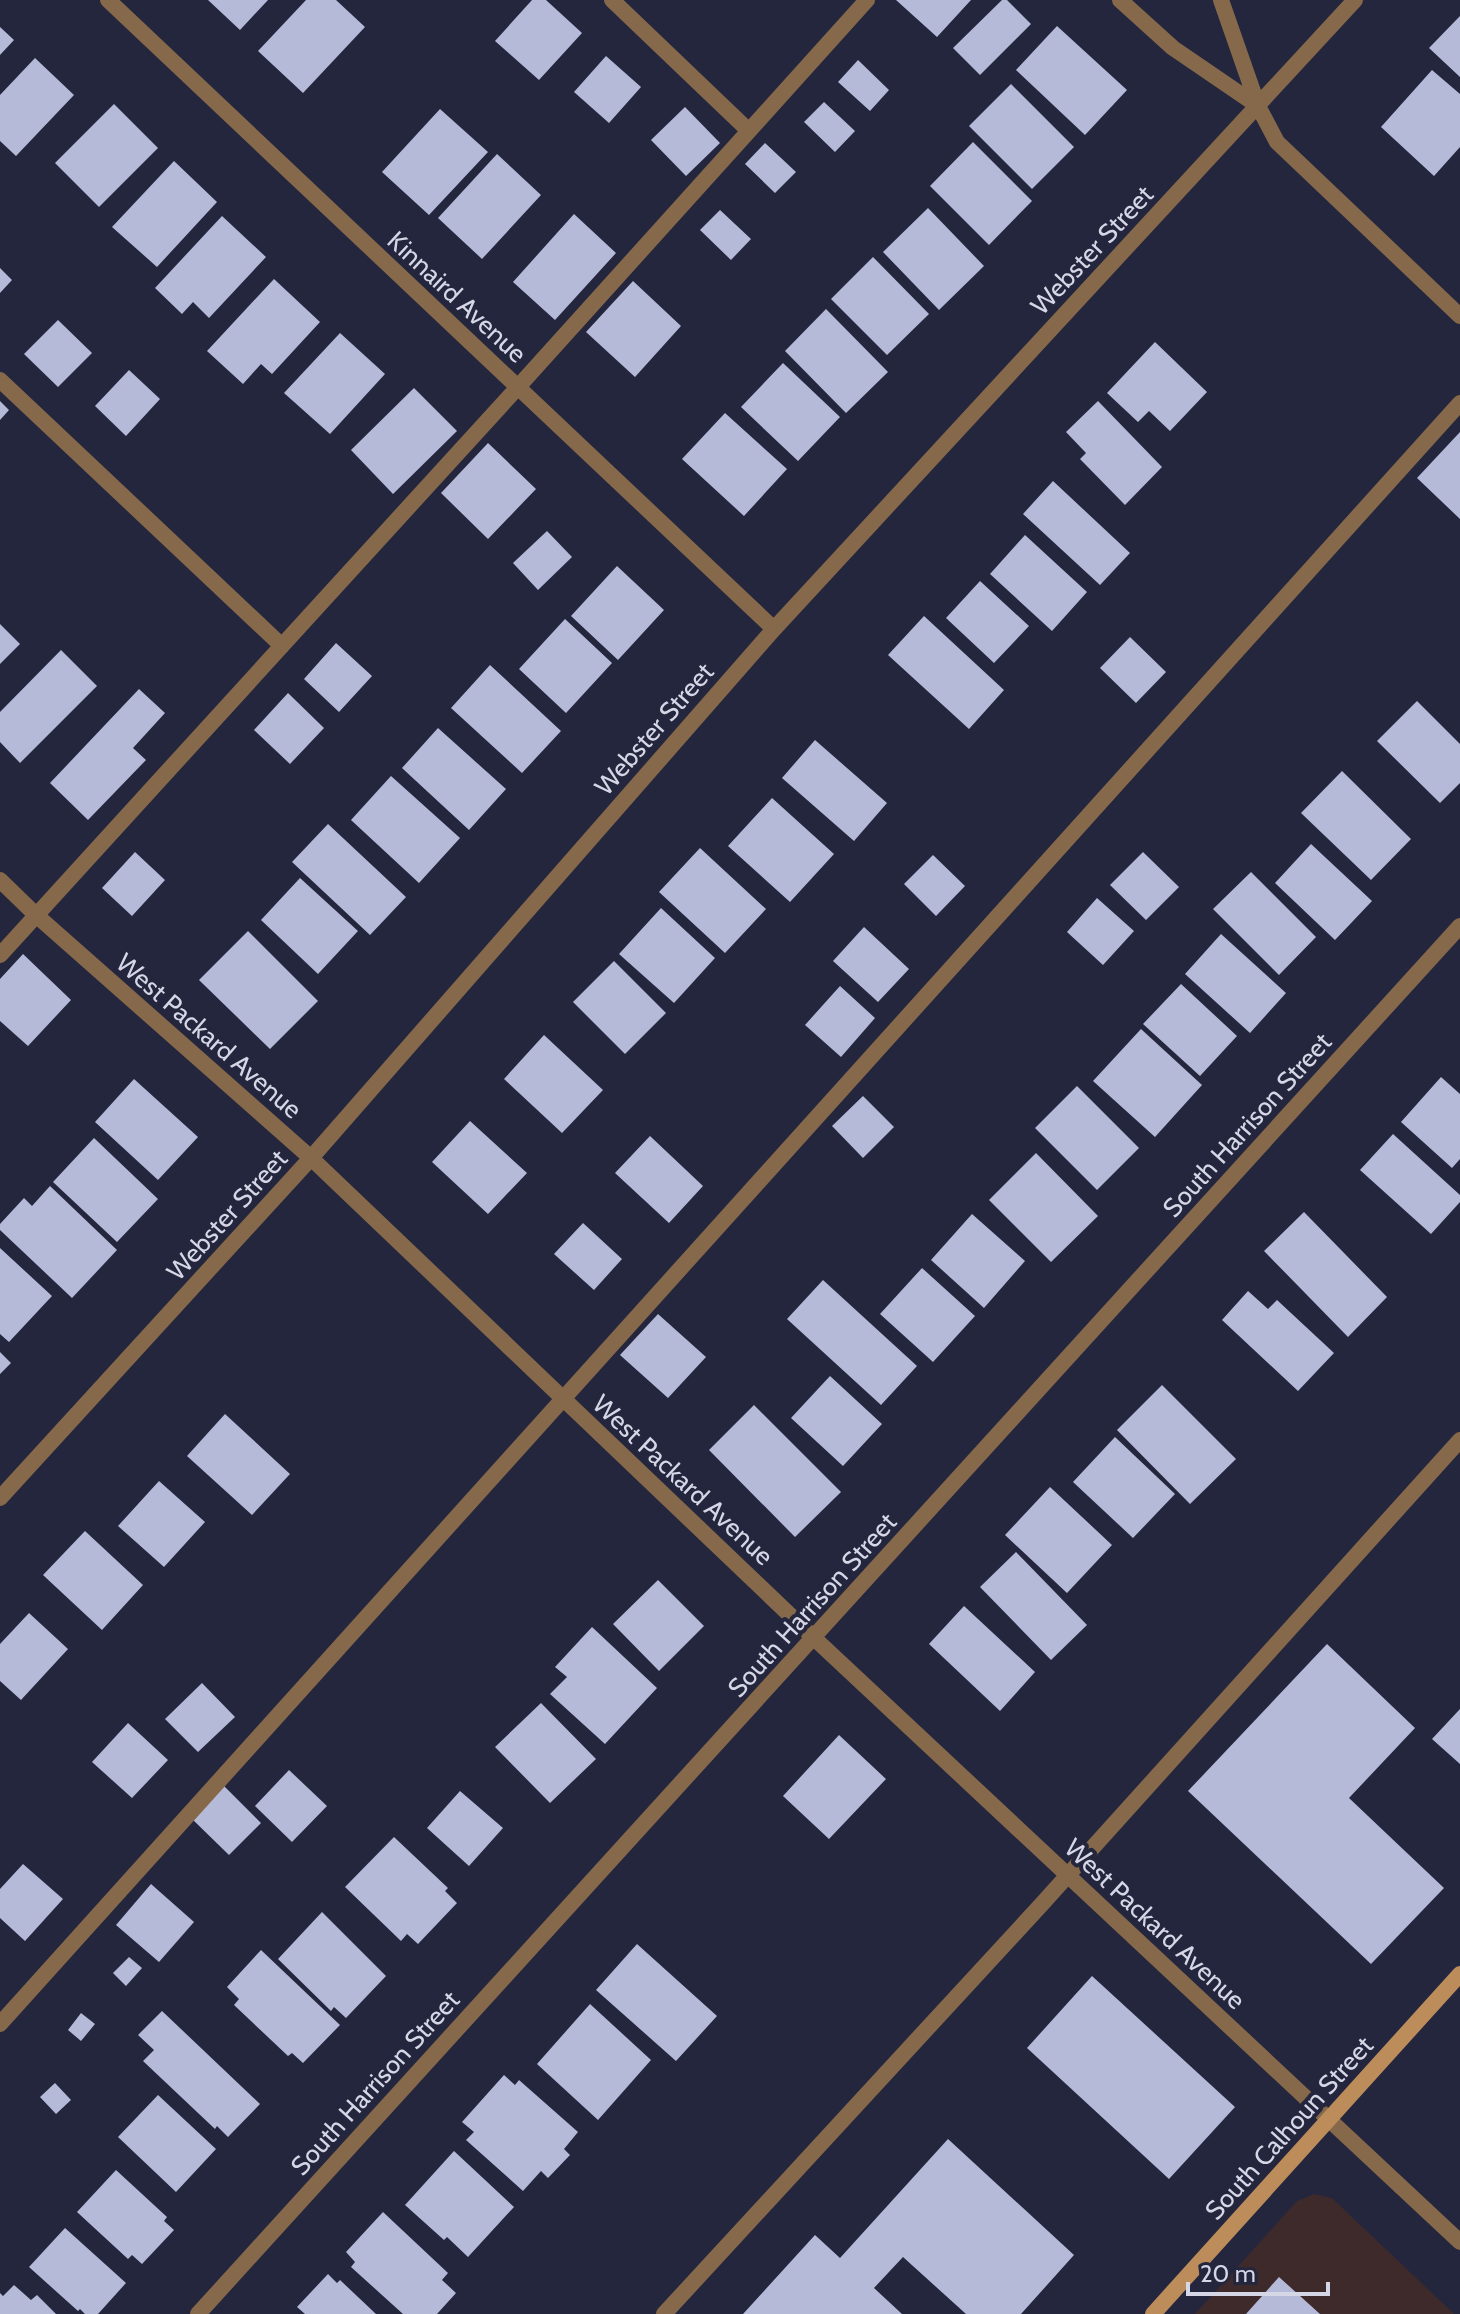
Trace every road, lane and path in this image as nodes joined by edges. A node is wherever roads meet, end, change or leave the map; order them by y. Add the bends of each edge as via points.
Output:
1 (108, 0) edge
2 (612, 0) edge
3 (867, 0) edge
4 (1120, 0) edge
5 (1221, 0) edge
6 (1355, 0) edge
7 (1258, 106) junction
8 (749, 131) junction
9 (1460, 316) edge
10 (0, 380) edge
11 (518, 387) junction
12 (1460, 403) edge
13 (774, 629) junction
14 (282, 646) junction
15 (0, 880) edge
16 (36, 915) junction
17 (1460, 926) edge
18 (0, 955) edge
19 (311, 1158) junction
20 (562, 1399) junction
21 (1460, 1440) edge
22 (0, 1498) edge
23 (814, 1638) junction
24 (1068, 1875) junction
25 (1460, 1974) edge
26 (0, 2024) edge
27 (1328, 2119) junction
28 (1460, 2242) edge
29 (198, 2314) edge
30 (664, 2314) edge
31 (1153, 2314) edge

1 - 11 street, Kinnaird Avenue
2 - 8 street
3 - 8 street
4 - 7 street via 1173,48
5 - 7 street
6 - 7 street, Webster Street
7 - 9 street via 1277,142
7 - 13 street, Webster Street
8 - 11 street
10 - 14 street
11 - 13 street, Kinnaird Avenue
11 - 14 street
12 - 20 street
13 - 19 street, Webster Street
14 - 16 street
15 - 16 street, West Packard Avenue
16 - 18 street
16 - 19 street, West Packard Avenue
17 - 23 street, South Harrison Street
19 - 20 street, West Packard Avenue
19 - 22 street, Webster Street
20 - 23 street, West Packard Avenue
20 - 26 street
21 - 24 street
23 - 24 street, West Packard Avenue
23 - 29 street, South Harrison Street
24 - 27 street, West Packard Avenue
24 - 30 street
25 - 27 street, South Calhoun Street
27 - 28 street, West Packard Avenue
27 - 31 street, South Calhoun Street

